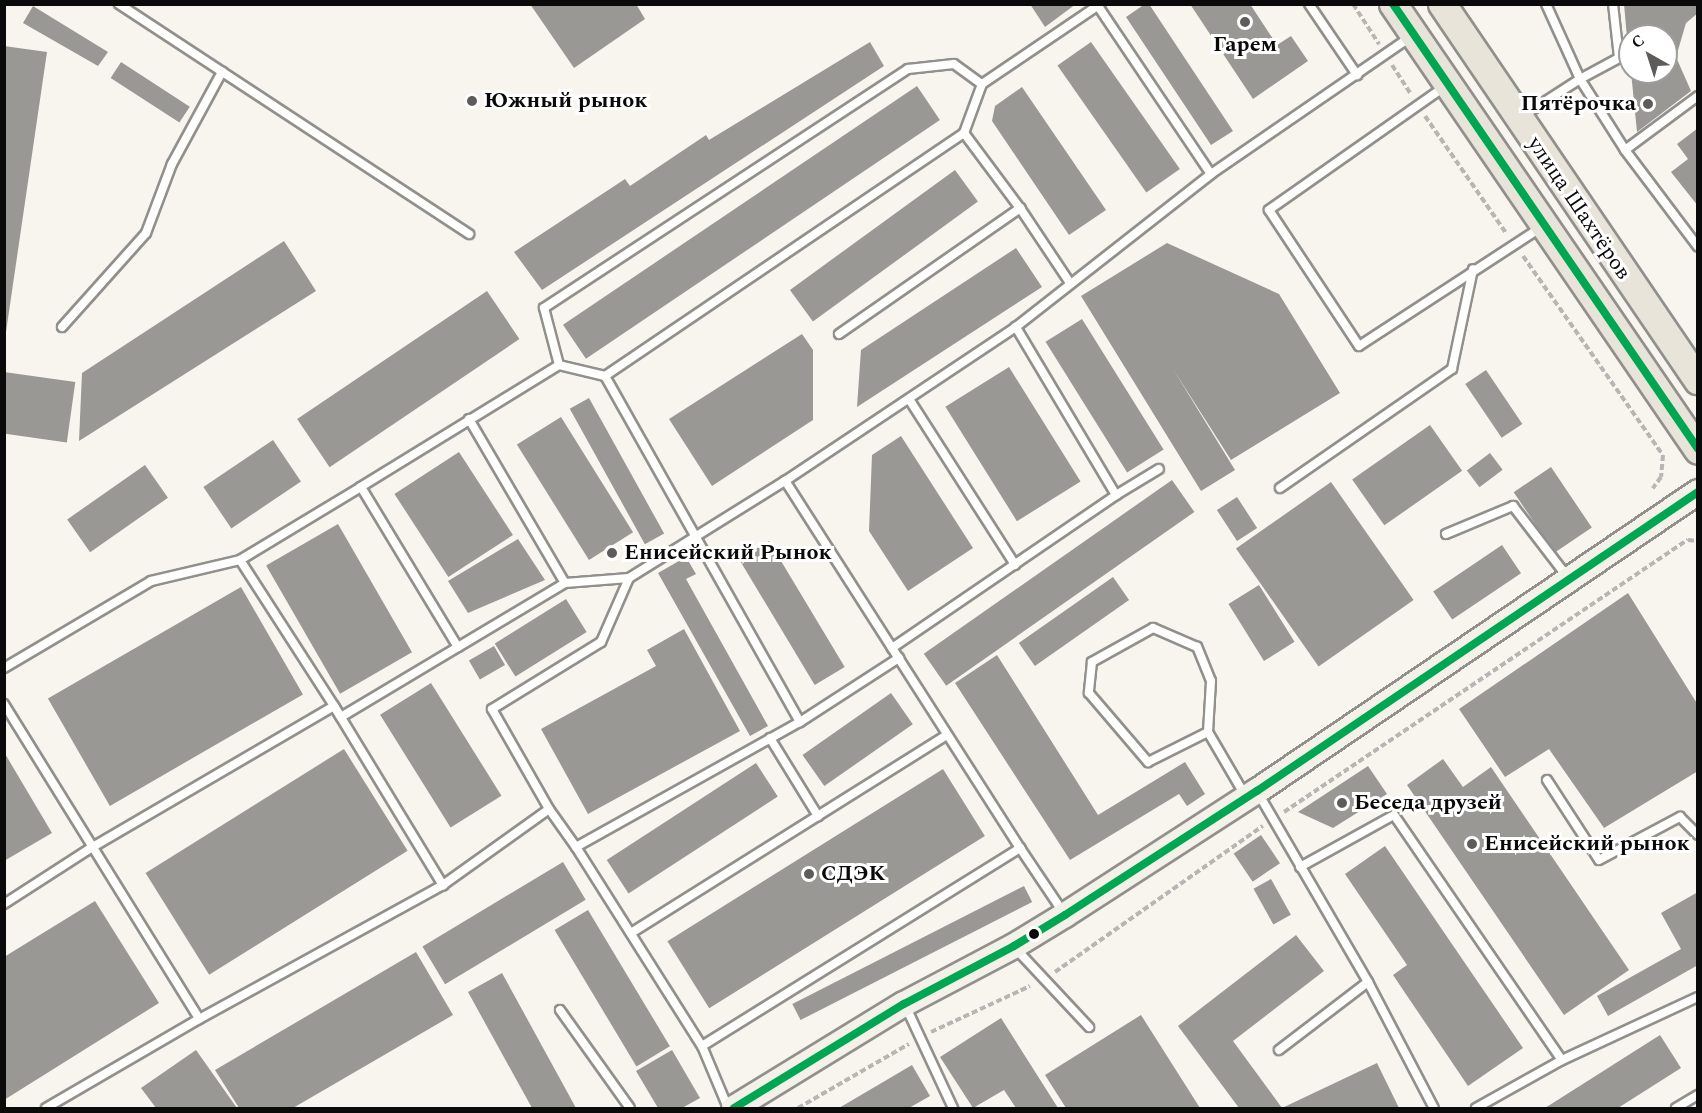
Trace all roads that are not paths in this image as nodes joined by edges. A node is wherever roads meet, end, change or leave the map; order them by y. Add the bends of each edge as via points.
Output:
1 (119, 4) edge
2 (1309, 4) edge
3 (1393, 4) edge
4 (1442, 4) edge
5 (1546, 4) edge
6 (1613, 4) edge
7 (1099, 5) edge
8 (1413, 35) junction
9 (222, 72) junction
10 (1357, 75) junction
11 (1580, 79) junction
12 (982, 84) junction
13 (1447, 85) junction
14 (1698, 96) edge
15 (1518, 119) junction
16 (964, 133) junction
17 (1625, 150) junction
18 (1211, 174) junction
19 (1020, 208) junction
20 (1544, 226) junction
21 (469, 234) dead end
22 (1698, 247) edge
23 (1473, 269) junction
24 (1070, 283) junction
25 (62, 327) dead end
26 (1016, 327) junction
27 (839, 334) dead end
28 (559, 365) junction
29 (605, 376) junction
30 (1698, 380) edge
31 (909, 399) junction
32 (469, 419) junction
33 (1698, 450) edge
34 (1159, 469) dead end
35 (785, 481) junction
36 (360, 487) junction
37 (1280, 488) dead end
38 (1698, 492) edge
39 (1116, 495) junction
40 (1446, 534) dead end
41 (694, 536) junction
42 (240, 560) junction
43 (1015, 565) junction
44 (629, 578) junction
45 (1569, 580) junction
46 (565, 583) junction
47 (458, 647) junction
48 (892, 648) junction
49 (899, 658) junction
50 (4, 668) edge
51 (4, 704) edge
52 (334, 706) junction
53 (341, 717) junction
54 (800, 722) junction
55 (1208, 732) junction
56 (947, 735) junction
57 (770, 738) junction
58 (1547, 780) dead end
59 (1251, 794) junction
60 (549, 809) junction
61 (818, 816) junction
62 (1698, 835) edge
63 (576, 846) junction
64 (91, 848) junction
65 (1020, 848) junction
66 (1300, 867) junction
67 (443, 885) junction
68 (4, 904) edge
69 (1065, 915) junction
70 (631, 933) junction
71 (1014, 946) junction
72 (1368, 982) junction
73 (1698, 997) edge
74 (904, 1004) junction
75 (560, 1010) dead end
76 (199, 1020) junction
77 (1089, 1027) dead end
78 (702, 1046) junction
79 (1279, 1050) dead end
80 (1562, 1060) junction
81 (1698, 1095) edge
82 (46, 1108) edge
83 (630, 1108) edge
84 (728, 1108) edge
85 (734, 1108) edge
86 (954, 1108) edge
87 (1434, 1108) edge
88 (1476, 1108) edge
89 (1676, 1108) edge

1 - 9 lane
2 - 10 lane
3 - 8 main road, улица Шахтёров
4 - 15 main road, улица Шахтёров
5 - 11 lane
6 - 11 lane via 1619,58
7 - 12 lane
7 - 18 lane
8 - 10 lane
8 - 13 main road, улица Шахтёров
9 - 21 lane
9 - 25 lane via 172,164 146,233
10 - 18 lane
11 - 15 lane
11 - 17 lane
12 - 16 lane
12 - 28 lane via 954,64 908,69 543,308
13 - 20 main road, улица Шахтёров
13 - 23 lane via 1269,210 1359,346
14 - 17 lane
15 - 30 main road, улица Шахтёров
16 - 19 lane
16 - 29 lane
17 - 22 lane
18 - 24 lane
19 - 24 lane
19 - 27 lane
20 - 23 lane
20 - 33 main road, улица Шахтёров
23 - 37 lane via 1452,369
24 - 26 lane
26 - 31 lane
26 - 39 lane
28 - 29 lane
28 - 32 lane
29 - 41 lane
31 - 35 lane
31 - 43 lane
32 - 36 lane
32 - 46 lane
34 - 39 lane
35 - 41 lane
35 - 48 lane
36 - 42 lane
36 - 47 lane
38 - 45 street
39 - 43 lane
40 - 45 lane via 1514,506
41 - 44 lane
41 - 54 lane
42 - 50 lane via 151,581
42 - 52 lane
43 - 48 lane
44 - 46 lane
44 - 60 lane via 601,642 492,709
45 - 59 street
46 - 47 lane
47 - 53 lane
48 - 49 lane
49 - 54 lane
49 - 56 lane
51 - 64 lane
52 - 53 lane
52 - 64 lane
53 - 67 lane
54 - 57 lane
55 - 55 lane via 1148,762 1089,693 1092,662 1153,628 1197,648 1211,681
55 - 59 lane
56 - 61 lane
56 - 65 lane
57 - 61 lane
57 - 63 lane
58 - 62 lane via 1599,860 1680,817
59 - 66 lane via 1274,818
59 - 69 street
60 - 63 lane
60 - 67 lane
61 - 70 lane
63 - 70 lane
64 - 68 lane
64 - 76 lane
65 - 69 lane
65 - 78 lane
66 - 72 lane
66 - 80 lane via 1394,815
67 - 76 lane
69 - 71 street
70 - 78 lane
71 - 74 street
71 - 77 lane
72 - 79 lane
72 - 87 lane
73 - 80 lane
74 - 85 street
74 - 86 lane
75 - 83 lane
76 - 82 lane
78 - 84 lane
80 - 88 lane
81 - 89 lane

